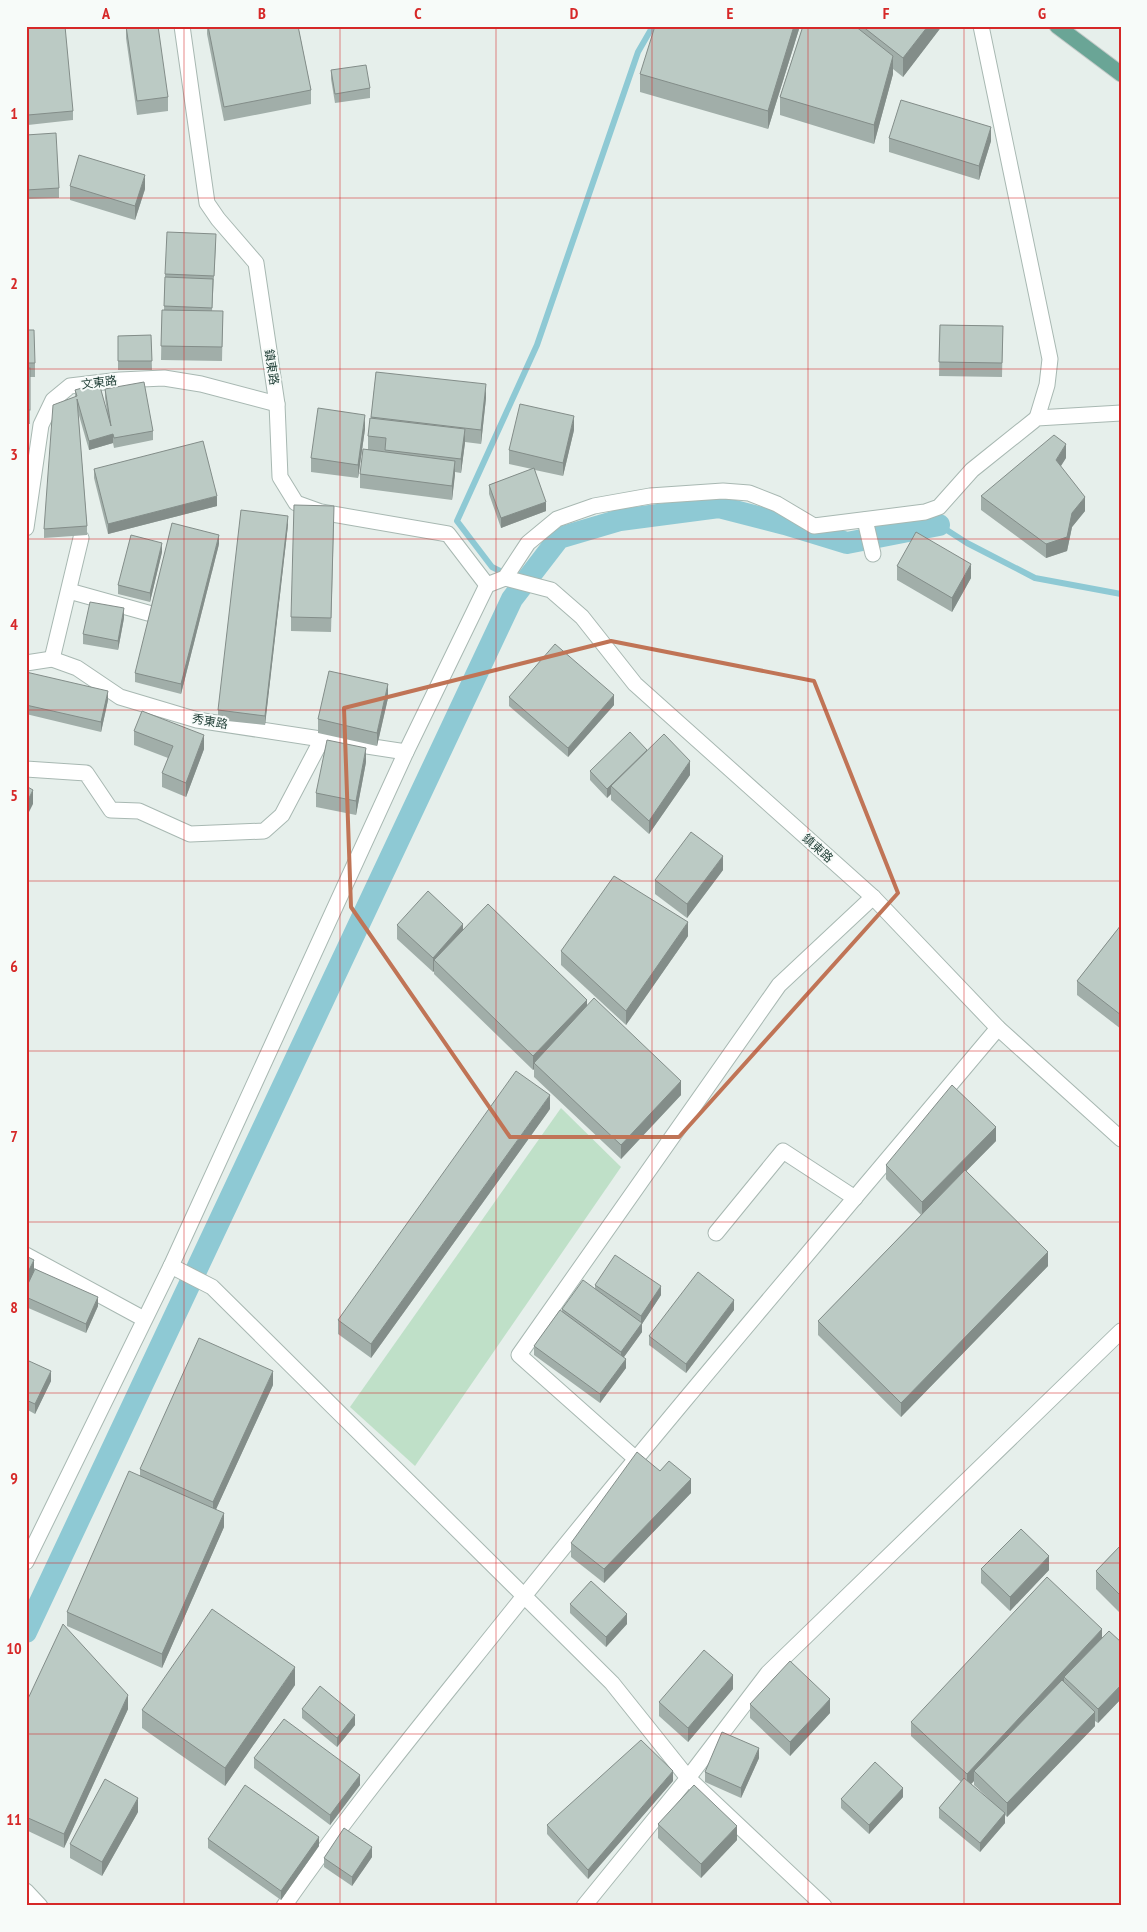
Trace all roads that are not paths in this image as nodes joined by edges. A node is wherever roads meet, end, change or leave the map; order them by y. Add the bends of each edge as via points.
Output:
1 (182, 26) edge
2 (981, 26) edge
3 (1056, 26) edge
4 (1121, 74) edge
5 (277, 404) junction
6 (1121, 413) edge
7 (1037, 418) junction
8 (865, 520) junction
9 (26, 528) edge
10 (81, 538) edge
11 (872, 554) dead end
12 (505, 578) junction
13 (487, 585) junction
14 (69, 591) junction
15 (148, 613) edge
16 (52, 659) junction
17 (26, 663) edge
18 (322, 739) junction
19 (406, 752) junction
20 (26, 769) edge
21 (873, 897) junction
22 (998, 1028) junction
23 (1121, 1139) edge
24 (855, 1198) junction
25 (716, 1233) dead end
26 (26, 1255) edge
27 (171, 1266) junction
28 (144, 1319) junction
29 (1121, 1331) edge
30 (636, 1458) junction
31 (26, 1562) edge
32 (524, 1596) junction
33 (688, 1778) junction
34 (26, 1891) edge
35 (40, 1906) edge
36 (284, 1906) edge
37 (584, 1906) edge
38 (824, 1906) edge

1 - 5 street, 鎮東路 via 207,203 256,263
2 - 7 street via 1050,359 1048,385
3 - 4 main road
5 - 9 street, 文東路 via 164,378 70,386 53,400 41,425
5 - 13 street, 鎮東路 via 280,477 296,503 321,512 448,534
6 - 7 street
7 - 8 street via 972,470 939,507 925,512
8 - 11 street
8 - 12 street via 814,526 777,504 748,493 723,491 650,496 594,506 557,519 528,543
10 - 14 street
12 - 13 street
12 - 21 street, 鎮東路 via 551,590 582,617 635,684
13 - 19 street
14 - 15 street
14 - 16 street
16 - 17 street, 秀東路
16 - 18 street, 秀東路 via 77,668 120,697 197,720
18 - 19 street, 秀東路
18 - 20 street via 282,815 264,831 190,834 139,811 111,810 86,772
19 - 27 street
21 - 22 street, 鎮東路
21 - 30 street via 779,985 519,1355
22 - 23 street, 鎮東路
22 - 24 street
24 - 25 street via 783,1151
24 - 30 street
26 - 28 street
27 - 28 street
27 - 32 street via 212,1287
28 - 31 street
29 - 33 street via 768,1673
30 - 32 street
32 - 33 street via 612,1683
32 - 36 street via 332,1836
33 - 37 street
33 - 38 street
34 - 35 street

